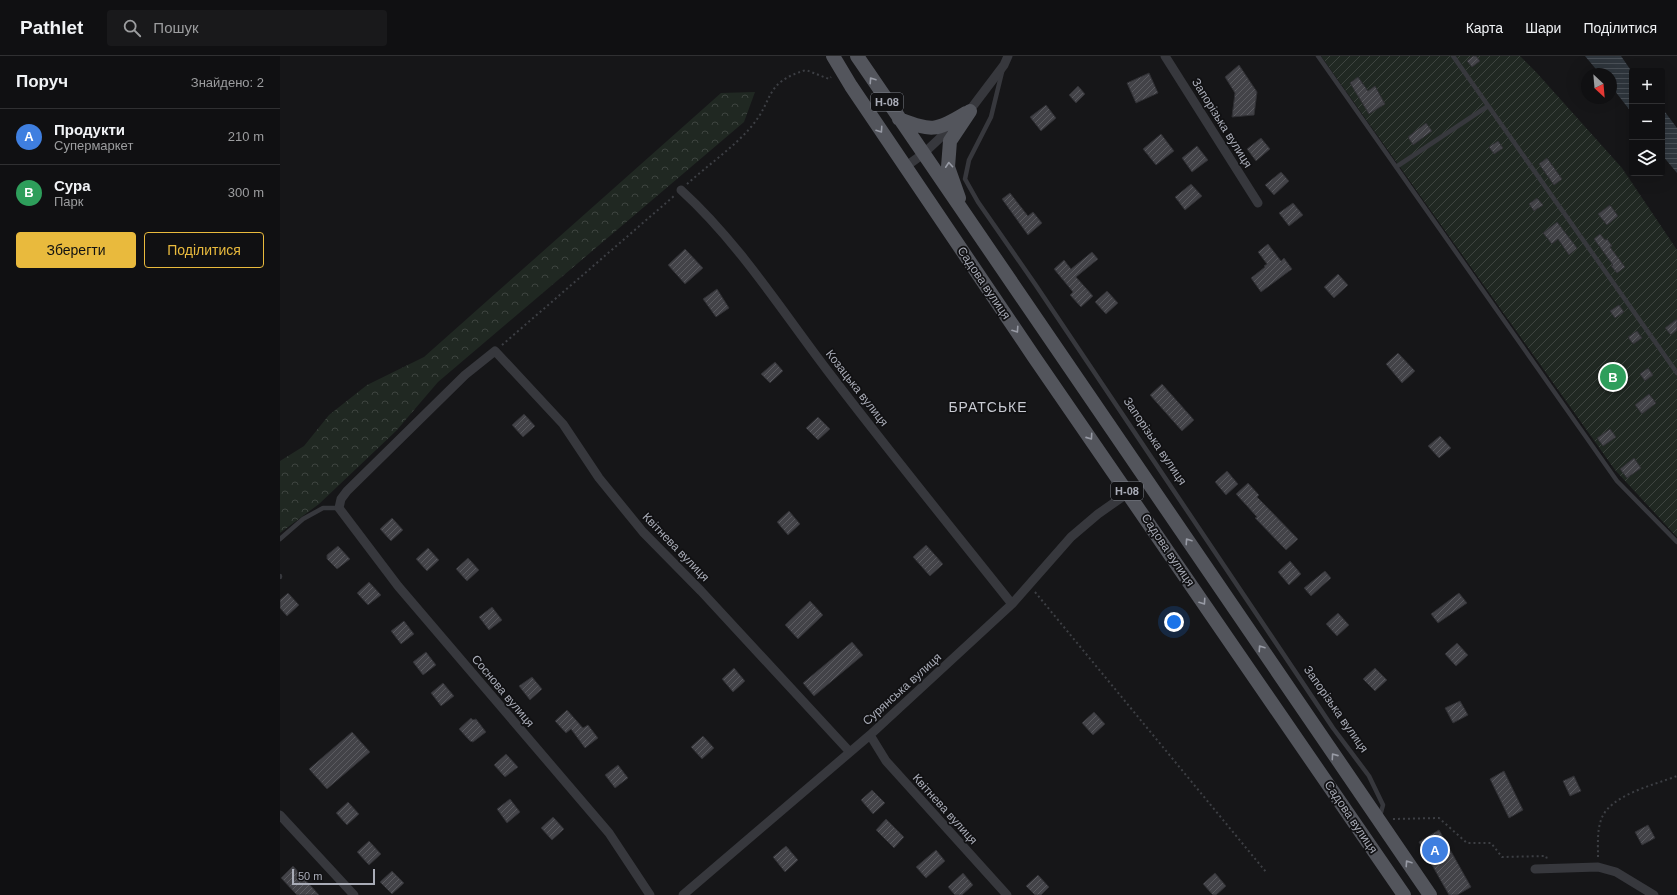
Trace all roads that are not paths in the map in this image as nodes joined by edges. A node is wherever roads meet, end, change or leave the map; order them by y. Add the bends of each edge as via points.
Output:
1 (833, 56) edge
2 (857, 56) edge
3 (1165, 56) edge
4 (1318, 56) edge
5 (1453, 56) edge
6 (1006, 60) edge
7 (1488, 106) junction
8 (970, 111) junction
9 (898, 119) junction
10 (920, 151) junction
11 (905, 167) junction
12 (1396, 167) junction
13 (681, 190) road end
14 (1258, 204) dead end
15 (965, 215) junction
16 (1677, 373) edge
17 (1128, 493) junction
18 (340, 505) junction
19 (280, 539) edge
20 (1677, 542) edge
21 (1012, 604) junction
22 (870, 735) junction
23 (849, 751) junction
24 (280, 815) edge
25 (1378, 820) junction
26 (1535, 869) dead end
27 (354, 895) edge
28 (650, 895) edge
29 (683, 895) edge
30 (1007, 895) edge
31 (1404, 895) edge
32 (1430, 895) edge
33 (1654, 895) edge

1 -> 11 main road, Садова вулиця / Н-08
9 -> 2 main road, Н-08
3 - 14 street, Запорізька вулиця
4 - 12 lane
5 - 7 lane
6 - 8 street
6 - 25 lane, Запорізька вулиця via 991,117 970,160 965,179 1332,728 1369,776 1383,805
7 - 12 lane
7 - 16 lane
8 - 9 main road via 943,127 923,128
8 - 10 street
15 -> 8 main road via 948,167 950,141
9 - 10 main road, Н-08
10 - 11 street
10 - 15 main road, Садова вулиця / Н-08
11 -> 17 main road, Садова вулиця / Н-08
12 - 20 lane via 1617,480
13 - 21 street, Козацька вулиця via 731,240 828,370
25 -> 15 main road, Садова вулиця / Н-08
17 - 21 street, Сурянська вулиця via 1071,537
17 -> 31 main road, Садова вулиця / Н-08
18 - 19 lane via 323,508
18 - 23 street, Квітнева вулиця via 347,491 465,374 495,351 563,424 599,478 643,532
18 - 28 street, Соснова вулиця via 351,525 398,586 609,833
21 - 22 street, Сурянська вулиця
22 - 23 street, Сурянська вулиця
22 - 30 street, Квітнева вулиця via 886,761
23 - 29 street, Сурянська вулиця
24 - 27 street
32 -> 25 main road, Садова вулиця / Н-08
26 - 33 street via 1598,867 1616,872

